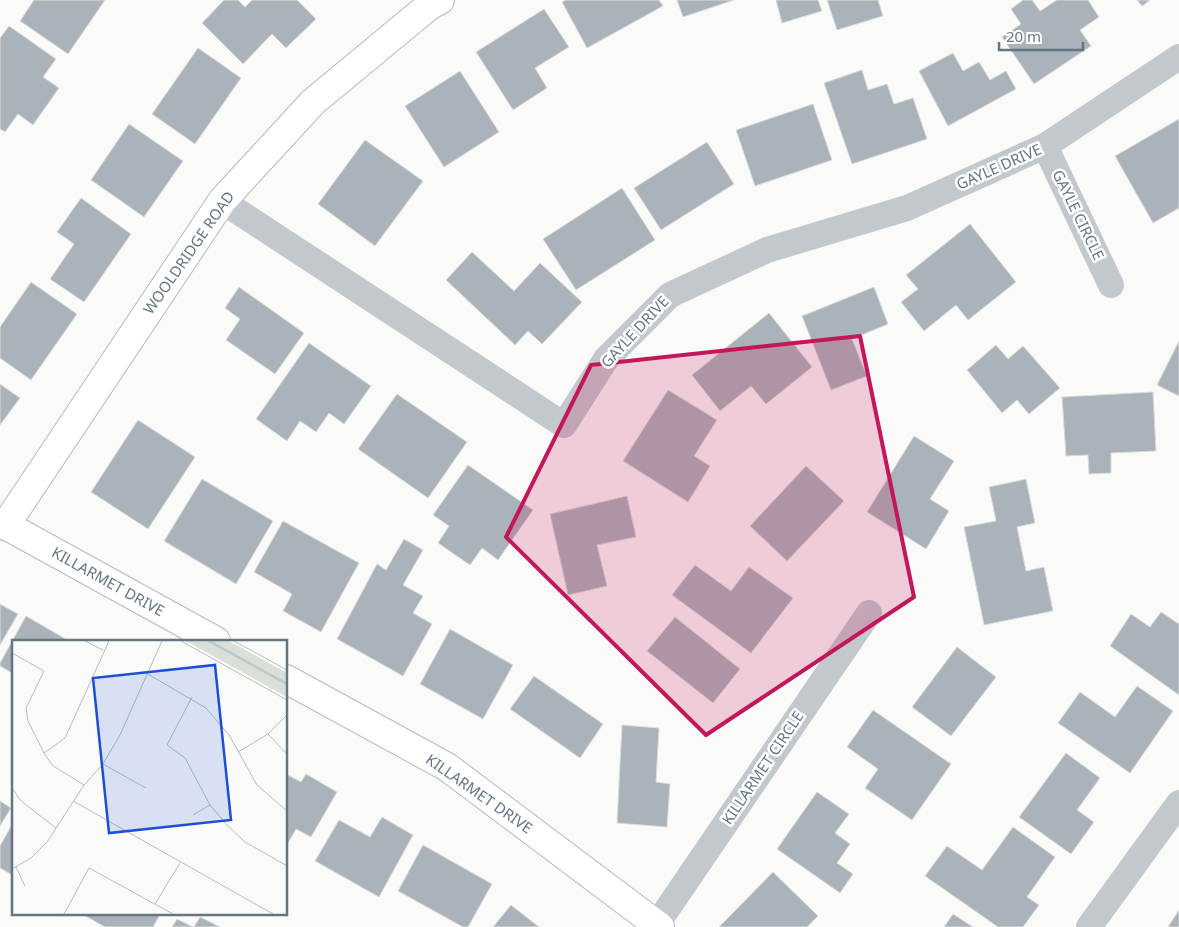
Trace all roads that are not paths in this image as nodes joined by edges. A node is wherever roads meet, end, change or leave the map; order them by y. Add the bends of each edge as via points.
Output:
1 (440, 0) edge
2 (1179, 57) edge
3 (1045, 146) junction
4 (222, 201) junction
5 (1111, 285) dead end
6 (3, 524) edge
7 (869, 613) dead end
8 (214, 640) edge
9 (288, 680) edge
10 (1179, 803) edge
11 (658, 925) edge
12 (1089, 927) edge

1 - 4 street, WOOLDRIDGE ROAD via 313,102
2 - 3 street, GAYLE DRIVE
3 - 4 street, GAYLE DRIVE via 907,208 767,250 670,295 606,359 564,425
3 - 5 street, GAYLE CIRCLE
4 - 6 street, WOOLDRIDGE ROAD
6 - 8 street, KILLARMET DRIVE
7 - 11 street, KILLARMET CIRCLE
9 - 11 street, KILLARMET DRIVE via 447,767
10 - 12 street

